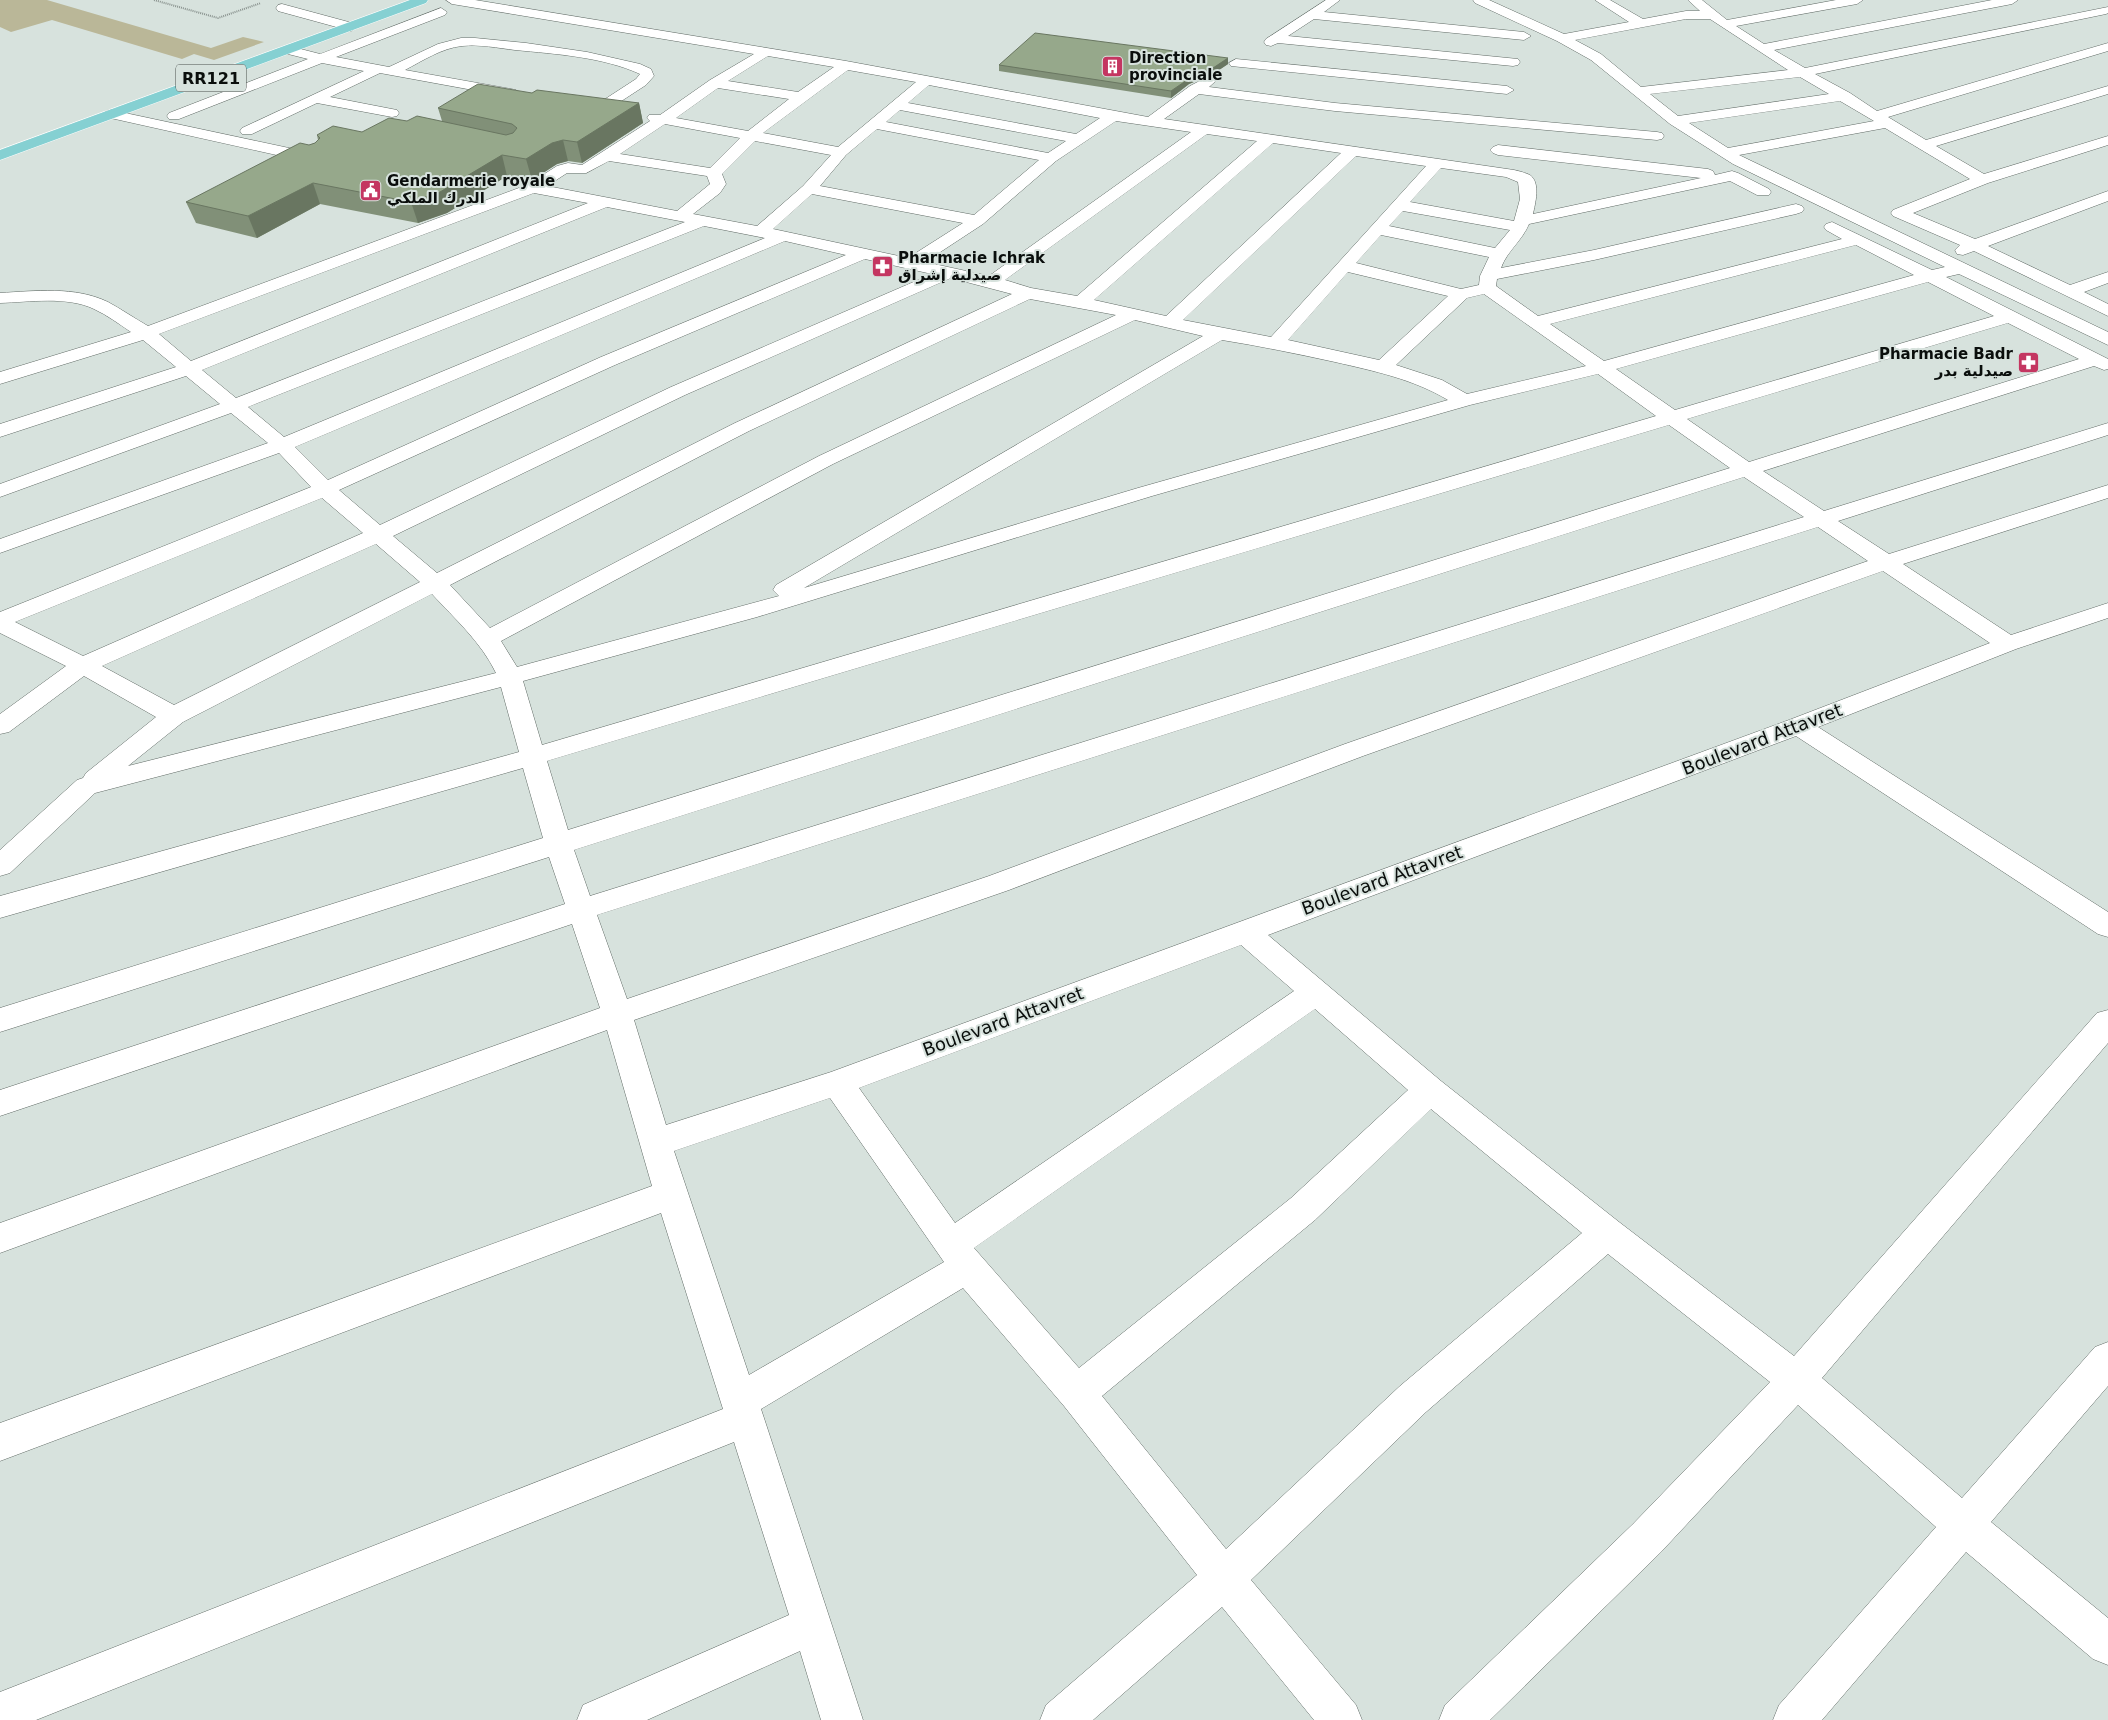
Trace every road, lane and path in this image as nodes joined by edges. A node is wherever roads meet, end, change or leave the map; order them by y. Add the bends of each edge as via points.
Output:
1 (154, 0) edge
2 (422, 0) edge
3 (452, 0) edge
4 (1334, 0) edge
5 (1479, 0) edge
6 (1601, 0) edge
7 (1857, 0) edge
8 (2012, 0) edge
9 (2079, 0) edge
10 (262, 3) dead end
11 (1664, 4) dead end
12 (1703, 4) edge
13 (282, 8) dead end
14 (2107, 10) edge
15 (441, 12) dead end
16 (1312, 15) junction
17 (1686, 15) junction
18 (1640, 23) junction
19 (1724, 24) junction
20 (351, 27) junction
21 (1529, 31) junction
22 (1276, 38) junction
23 (1562, 38) junction
24 (2108, 47) edge
25 (1762, 48) junction
26 (289, 50) junction
27 (766, 52) junction
28 (2085, 54) junction
29 (322, 59) junction
30 (1513, 62) junction
31 (2108, 62) edge
32 (846, 66) junction
33 (1228, 68) junction
34 (384, 71) junction
35 (1804, 72) junction
36 (927, 80) junction
37 (715, 83) junction
38 (1195, 89) junction
39 (492, 90) junction
40 (1508, 90) junction
41 (2108, 90) edge
42 (1639, 91) junction
43 (529, 96) edge
44 (1845, 96) junction
45 (801, 97) junction
46 (317, 98) junction
47 (476, 100) edge
48 (583, 105) edge
49 (896, 105) junction
50 (132, 106) junction
51 (601, 108) junction
52 (619, 112) edge
53 (392, 113) dead end
54 (111, 114) junction
55 (637, 115) edge
56 (174, 116) junction
57 (1113, 116) junction
58 (664, 119) junction
59 (1882, 119) junction
60 (1151, 121) junction
61 (1675, 121) junction
62 (1501, 122) junction
63 (874, 124) junction
64 (1203, 130) junction
65 (247, 131) junction
66 (752, 135) junction
67 (1657, 136) dead end
68 (1078, 139) junction
69 (1269, 139) junction
70 (289, 140) dead end
71 (2108, 140) edge
72 (1924, 145) junction
73 (1353, 150) junction
74 (1498, 150) junction
75 (841, 152) junction
76 (1726, 153) junction
77 (0, 155) edge
78 (606, 156) junction
79 (1051, 158) junction
80 (317, 159) edge
81 (1438, 162) junction
82 (1496, 169) junction
83 (1761, 172) junction
84 (714, 173) junction
85 (1732, 176) junction
86 (1982, 180) junction
87 (532, 188) junction
88 (809, 189) junction
89 (2108, 196) edge
90 (603, 203) junction
91 (1399, 205) junction
92 (1796, 209) junction
93 (1899, 213) junction
94 (679, 217) junction
95 (702, 221) junction
96 (977, 221) junction
97 (1521, 224) junction
98 (1868, 224) junction
99 (1377, 230) junction
100 (760, 232) junction
101 (783, 236) junction
102 (1857, 240) junction
103 (1974, 245) junction
104 (862, 254) junction
105 (1499, 254) junction
106 (910, 264) junction
107 (1345, 266) junction
108 (1944, 268) junction
109 (948, 273) junction
110 (2108, 277) edge
111 (992, 282) junction
112 (1488, 282) junction
113 (2071, 291) junction
114 (1028, 293) junction
115 (1462, 294) junction
116 (0, 298) edge
117 (1081, 302) junction
118 (2108, 310) edge
119 (1133, 314) junction
120 (2009, 317) junction
121 (1171, 322) junction
122 (1535, 322) junction
123 (146, 333) junction
124 (1219, 334) junction
125 (2108, 339) edge
126 (1275, 343) junction
127 (2101, 363) edge
128 (1383, 366) junction
129 (1600, 368) junction
130 (188, 369) junction
131 (0, 378) edge
132 (1464, 402) junction
133 (235, 404) junction
134 (1673, 418) junction
135 (2108, 429) edge
136 (0, 432) edge
137 (282, 445) junction
138 (1747, 470) junction
139 (325, 489) junction
140 (0, 490) edge
141 (2108, 492) edge
142 (1819, 519) junction
143 (377, 535) junction
144 (0, 546) edge
145 (1884, 563) junction
146 (436, 584) junction
147 (2108, 610) edge
148 (749, 612) junction
149 (0, 622) edge
150 (488, 638) junction
151 (2008, 644) junction
152 (83, 665) junction
153 (510, 677) junction
154 (174, 716) junction
155 (0, 726) edge
156 (1798, 726) junction
157 (532, 757) junction
158 (86, 786) junction
159 (558, 843) junction
160 (0, 866) edge
161 (0, 907) edge
162 (580, 910) junction
163 (2108, 926) edge
164 (1244, 931) junction
165 (1316, 992) junction
166 (617, 1014) junction
167 (0, 1020) edge
168 (2108, 1022) edge
169 (836, 1083) junction
170 (1430, 1090) junction
171 (0, 1103) edge
172 (655, 1143) junction
173 (671, 1194) junction
174 (1607, 1233) junction
175 (0, 1238) edge
176 (959, 1256) junction
177 (2108, 1360) edge
178 (1797, 1380) junction
179 (1077, 1393) junction
180 (742, 1411) junction
181 (0, 1442) edge
182 (1963, 1524) junction
183 (1224, 1578) junction
184 (813, 1625) junction
185 (2108, 1644) edge
186 (0, 1713) edge
187 (598, 1720) edge
188 (842, 1720) edge
189 (1061, 1720) edge
190 (1341, 1720) edge
191 (1460, 1720) edge
192 (1794, 1720) edge

1 - 10 path via 218,18
2 - 20 main road, RR121
3 - 27 street
4 - 16 street
5 - 21 street
6 - 18 street
7 - 19 street
8 - 25 street
9 - 14 street
11 - 17 street
12 - 17 street
12 - 19 street
13 - 20 street
14 - 35 street via 1920,51
15 - 29 street
16 - 21 street
16 - 22 street
17 - 18 street
18 - 23 street
19 - 25 street
20 - 26 main road, RR121
21 - 23 street
21 - 30 street
22 - 30 street
22 - 33 street
23 - 42 street via 1596,57
24 - 28 street
25 - 35 street
26 - 29 street
26 - 50 main road, RR121
27 - 32 street
27 - 37 street
28 - 31 street
28 - 59 street
29 - 34 street
29 - 56 street
30 - 40 street
32 - 36 street
32 - 45 street
33 - 38 street
33 - 40 street
34 - 39 street
34 - 46 street
34 - 51 street via 450,45 469,42 564,53 633,66 646,72 647,76 641,82
35 - 42 street
35 - 44 street
36 - 49 street
36 - 57 street
37 - 45 street
37 - 58 street
38 - 60 street
38 - 62 street via 1335,107
39 - 43 street
39 - 47 street
40 - 62 street
41 - 72 street
42 - 61 street
44 - 59 street
44 - 61 street
45 - 66 street
46 - 53 street
46 - 65 street
48 - 51 street
49 - 63 street
49 - 68 street
50 - 54 main road, RR121
50 - 56 street
51 - 52 street
54 - 77 main road, RR121
54 - 80 street
55 - 58 street
56 - 65 street
57 - 60 street
57 - 68 street
58 - 66 street
58 - 78 street
59 - 72 street
59 - 76 street
60 - 64 street
61 - 76 street
62 - 67 street
62 - 74 street
63 - 75 street
63 - 79 street
64 - 69 street
64 - 111 street
65 - 70 street
66 - 75 street
66 - 84 street
68 - 79 street
69 - 73 street
69 - 117 street
71 - 86 street
72 - 86 street
73 - 81 street
73 - 121 street
74 - 82 street
74 - 85 street
75 - 88 street
76 - 83 street
78 - 84 street
78 - 87 street via 583,170 562,169
79 - 96 street
81 - 82 street
81 - 91 street
82 - 97 street via 1527,182
83 - 85 street
83 - 98 street
84 - 94 street via 718,184 714,190
85 - 92 street
85 - 97 street
86 - 93 street
87 - 90 street
87 - 123 street
88 - 96 street
88 - 100 street
89 - 103 street
90 - 94 street
90 - 130 street
91 - 97 street
91 - 99 street
92 - 102 street
92 - 112 street
93 - 98 street
93 - 103 street
94 - 95 street
95 - 100 street
95 - 133 street
96 - 106 street
97 - 105 street
98 - 108 street
99 - 105 street
99 - 107 street
100 - 101 street
101 - 104 street
101 - 137 street
102 - 108 street
102 - 122 street
103 - 108 street
103 - 113 street
104 - 106 street
104 - 139 street via 608,361
105 - 112 street
106 - 109 street
107 - 115 street
107 - 126 street
108 - 120 street
108 - 125 street
108 - 129 street
109 - 111 street
109 - 143 street via 678,391
110 - 113 street
111 - 114 street
112 - 115 street
112 - 122 street
113 - 118 street
114 - 117 street
114 - 146 street via 742,427
115 - 128 street
116 - 123 street via 79,298 100,305
117 - 119 street
119 - 121 street
119 - 150 street via 826,460
120 - 127 street
120 - 134 street
121 - 124 street
122 - 129 street
123 - 130 street
123 - 131 street
124 - 126 street
124 - 148 street
126 - 128 street
127 - 138 street
128 - 132 street via 1435,384
129 - 132 street
129 - 134 street
130 - 133 street
130 - 136 street
132 - 148 street via 1136,495
133 - 137 street
133 - 140 street
134 - 138 street
134 - 157 street
135 - 142 street
137 - 139 street
137 - 144 street
138 - 142 street
138 - 159 street
139 - 143 street
139 - 149 street
141 - 145 street
142 - 145 street
142 - 162 street
143 - 146 street
143 - 152 street
145 - 151 street
145 - 166 street via 1354,750 999,883
146 - 150 street
146 - 154 street
147 - 151 street, Boulevard Attavret
148 - 153 street
149 - 152 street
150 - 153 street
151 - 156 street, Boulevard Attavret
152 - 154 street
152 - 155 street
153 - 157 street
153 - 158 street
154 - 158 street
156 - 163 street
156 - 164 street, Boulevard Attavret
157 - 159 street
157 - 161 street
158 - 160 street
159 - 162 street
159 - 167 street
162 - 166 street
162 - 171 street
164 - 165 street
164 - 169 street, Boulevard Attavret
165 - 170 street
165 - 176 street
166 - 172 street
166 - 175 street
168 - 178 street
169 - 172 street, Boulevard Attavret
169 - 176 street
170 - 174 street
170 - 179 street via 1303,1209
172 - 173 street
173 - 180 street
173 - 181 street
174 - 178 street
174 - 183 street via 1413,1399
176 - 179 street
176 - 180 street
177 - 182 street
178 - 182 street
178 - 191 street via 1647,1538
179 - 183 street
180 - 184 street
180 - 186 street
182 - 185 street
182 - 192 street
183 - 189 street
183 - 190 street
184 - 187 street
184 - 188 street

